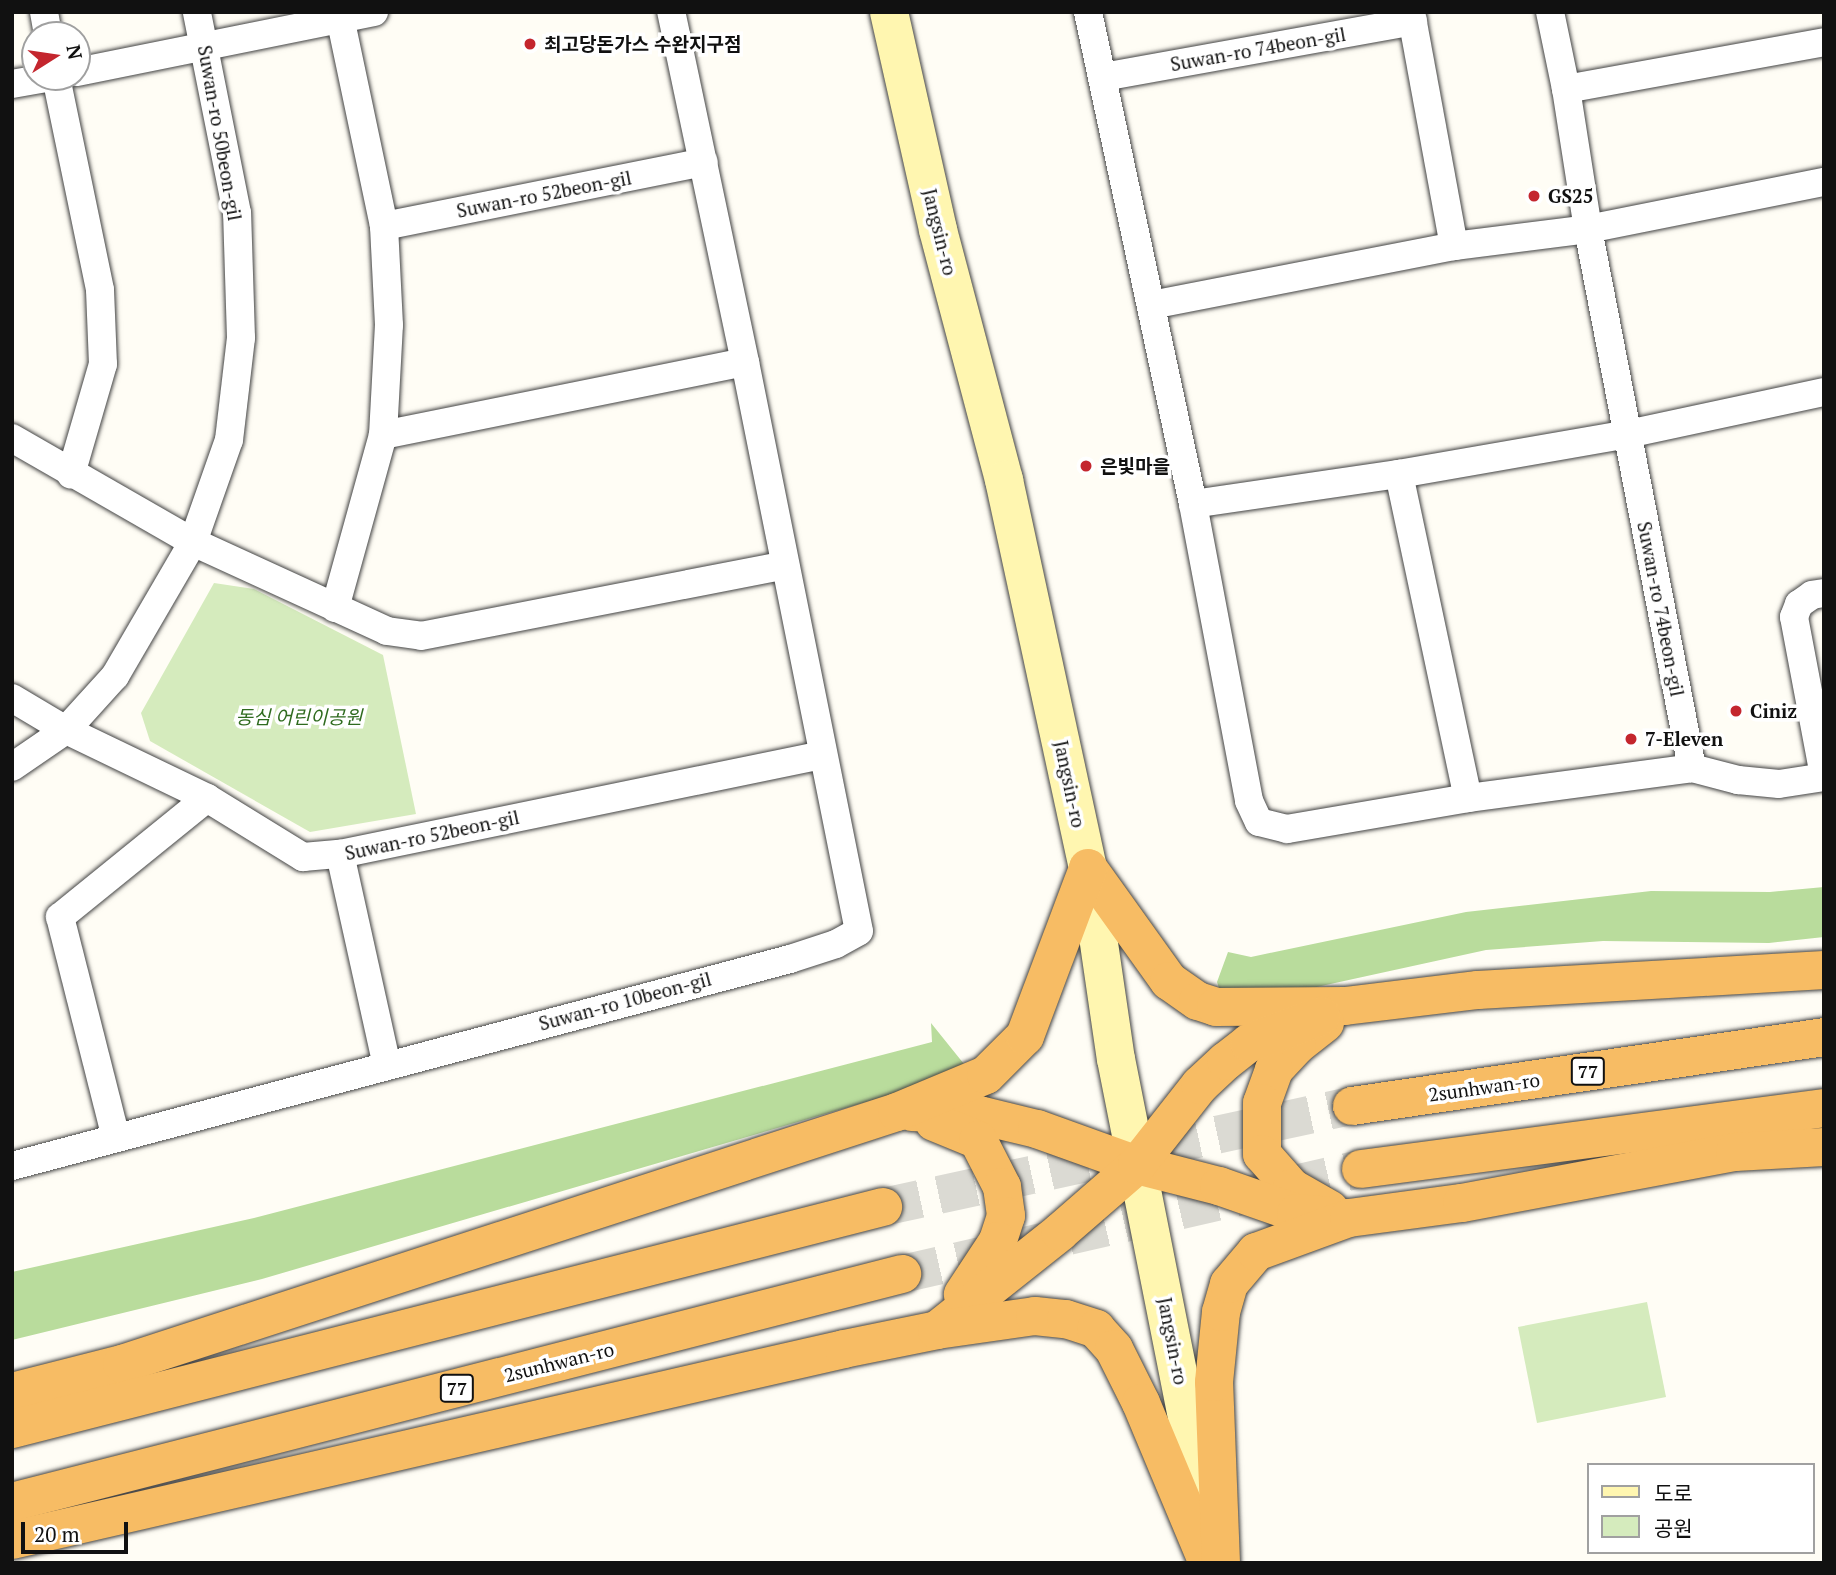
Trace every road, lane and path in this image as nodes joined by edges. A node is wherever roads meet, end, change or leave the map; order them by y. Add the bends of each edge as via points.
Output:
1 (197, 12) edge
2 (374, 12) edge
3 (671, 12) edge
4 (890, 12) edge
5 (1088, 12) edge
6 (1550, 12) edge
7 (340, 16) edge
8 (1412, 17) edge
9 (1824, 42) edge
10 (205, 48) junction
11 (91, 69) edge
12 (1103, 77) junction
13 (1566, 89) junction
14 (57, 91) edge
15 (704, 162) junction
16 (1824, 182) edge
17 (384, 226) junction
18 (1588, 229) junction
19 (1454, 247) junction
20 (1151, 306) junction
21 (745, 362) junction
22 (1824, 392) edge
23 (1628, 434) junction
24 (383, 435) junction
25 (12, 438) edge
26 (71, 474) junction
27 (1399, 474) junction
28 (1194, 504) junction
29 (193, 542) junction
30 (785, 565) junction
31 (1824, 593) edge
32 (335, 608) junction
33 (12, 698) edge
34 (66, 730) junction
35 (823, 755) junction
36 (12, 766) edge
37 (1692, 768) junction
38 (1824, 777) edge
39 (207, 798) junction
40 (1468, 798) junction
41 (340, 854) junction
42 (1088, 867) junction
43 (1824, 970) edge
44 (1345, 1006) junction
45 (1824, 1037) edge
46 (387, 1066) junction
47 (1352, 1106) tunnel mouth
48 (1824, 1108) edge
49 (897, 1112) junction
50 (116, 1138) junction
51 (1824, 1147) edge
52 (1137, 1165) junction
53 (12, 1166) edge
54 (1362, 1169) tunnel mouth
55 (883, 1207) tunnel mouth
56 (1349, 1218) junction
57 (902, 1275) tunnel mouth
58 (937, 1329) junction
59 (12, 1392) edge
60 (12, 1429) edge
61 (12, 1502) edge
62 (12, 1540) edge
63 (1208, 1563) edge
64 (1216, 1563) edge
65 (1221, 1563) edge

1 - 10 street, Suwan-ro 50beon-gil
2 - 7 street
3 - 15 street
4 - 42 main road, Jangsin-ro via 938,230 1004,480
5 - 12 street
6 - 13 street, Suwan-ro 74beon-gil
7 - 10 street
7 - 17 street
8 - 12 street, Suwan-ro 74beon-gil
8 - 19 street, Suwan-ro 74beon-gil
9 - 13 street
10 - 11 street
10 - 29 street, Suwan-ro 50beon-gil via 237,213 241,338 229,440
12 - 20 street
13 - 18 street, Suwan-ro 74beon-gil
14 - 26 street via 100,290 103,364
15 - 17 street, Suwan-ro 52beon-gil
15 - 21 street
16 - 18 street
17 - 24 street via 389,325
18 - 19 street
18 - 23 street, Suwan-ro 74beon-gil
19 - 20 street
20 - 28 street
21 - 24 street
21 - 30 street
22 - 23 street
23 - 27 street
23 - 37 street, Suwan-ro 74beon-gil
24 - 32 street
25 - 26 street
26 - 29 street
27 - 28 street
27 - 40 street
28 - 40 street via 1249,801 1259,822 1287,829
29 - 32 street
29 - 34 street, Suwan-ro 50beon-gil via 115,676
30 - 32 street via 421,636 387,631
30 - 35 street
31 - 38 street via 1799,604 1794,617
33 - 34 street
34 - 36 street, Suwan-ro 50beon-gil
34 - 39 street, Suwan-ro 52beon-gil
35 - 41 street, Suwan-ro 52beon-gil
35 - 46 street, Suwan-ro 10beon-gil via 859,931 790,959
37 - 38 street via 1779,784
37 - 40 street
39 - 41 street, Suwan-ro 52beon-gil via 303,857
39 - 50 street via 60,917
41 - 46 street
42 - 44 highway via 1169,981 1198,1001 1216,1007
42 - 49 highway via 1024,1036 986,1075
42 - 52 main road, Jangsin-ro via 1116,1059
43 - 44 highway via 1478,990
44 - 52 highway via 1242,1049 1200,1085
44 - 56 highway via 1274,1070 1262,1103 1262,1154 1292,1188
45 - 47 highway, 2sunhwan-ro / 77
46 - 50 street, Suwan-ro 10beon-gil
48 - 54 highway
49 - 52 highway via 979,1115 1037,1129
49 - 58 highway via 978,1140 1002,1187 1006,1216 998,1241
49 - 59 highway via 122,1364
50 - 53 street, Suwan-ro 10beon-gil
51 - 56 highway via 1735,1153 1462,1203
52 - 56 highway via 1219,1186 1296,1213
52 - 58 highway
52 - 64 main road, Jangsin-ro
55 - 60 highway
56 - 65 highway via 1256,1252 1229,1284 1221,1312 1214,1382
57 - 61 highway, 2sunhwan-ro / 77
58 - 62 highway
58 - 63 highway via 1035,1316 1066,1319 1096,1329 1114,1349 1141,1403

